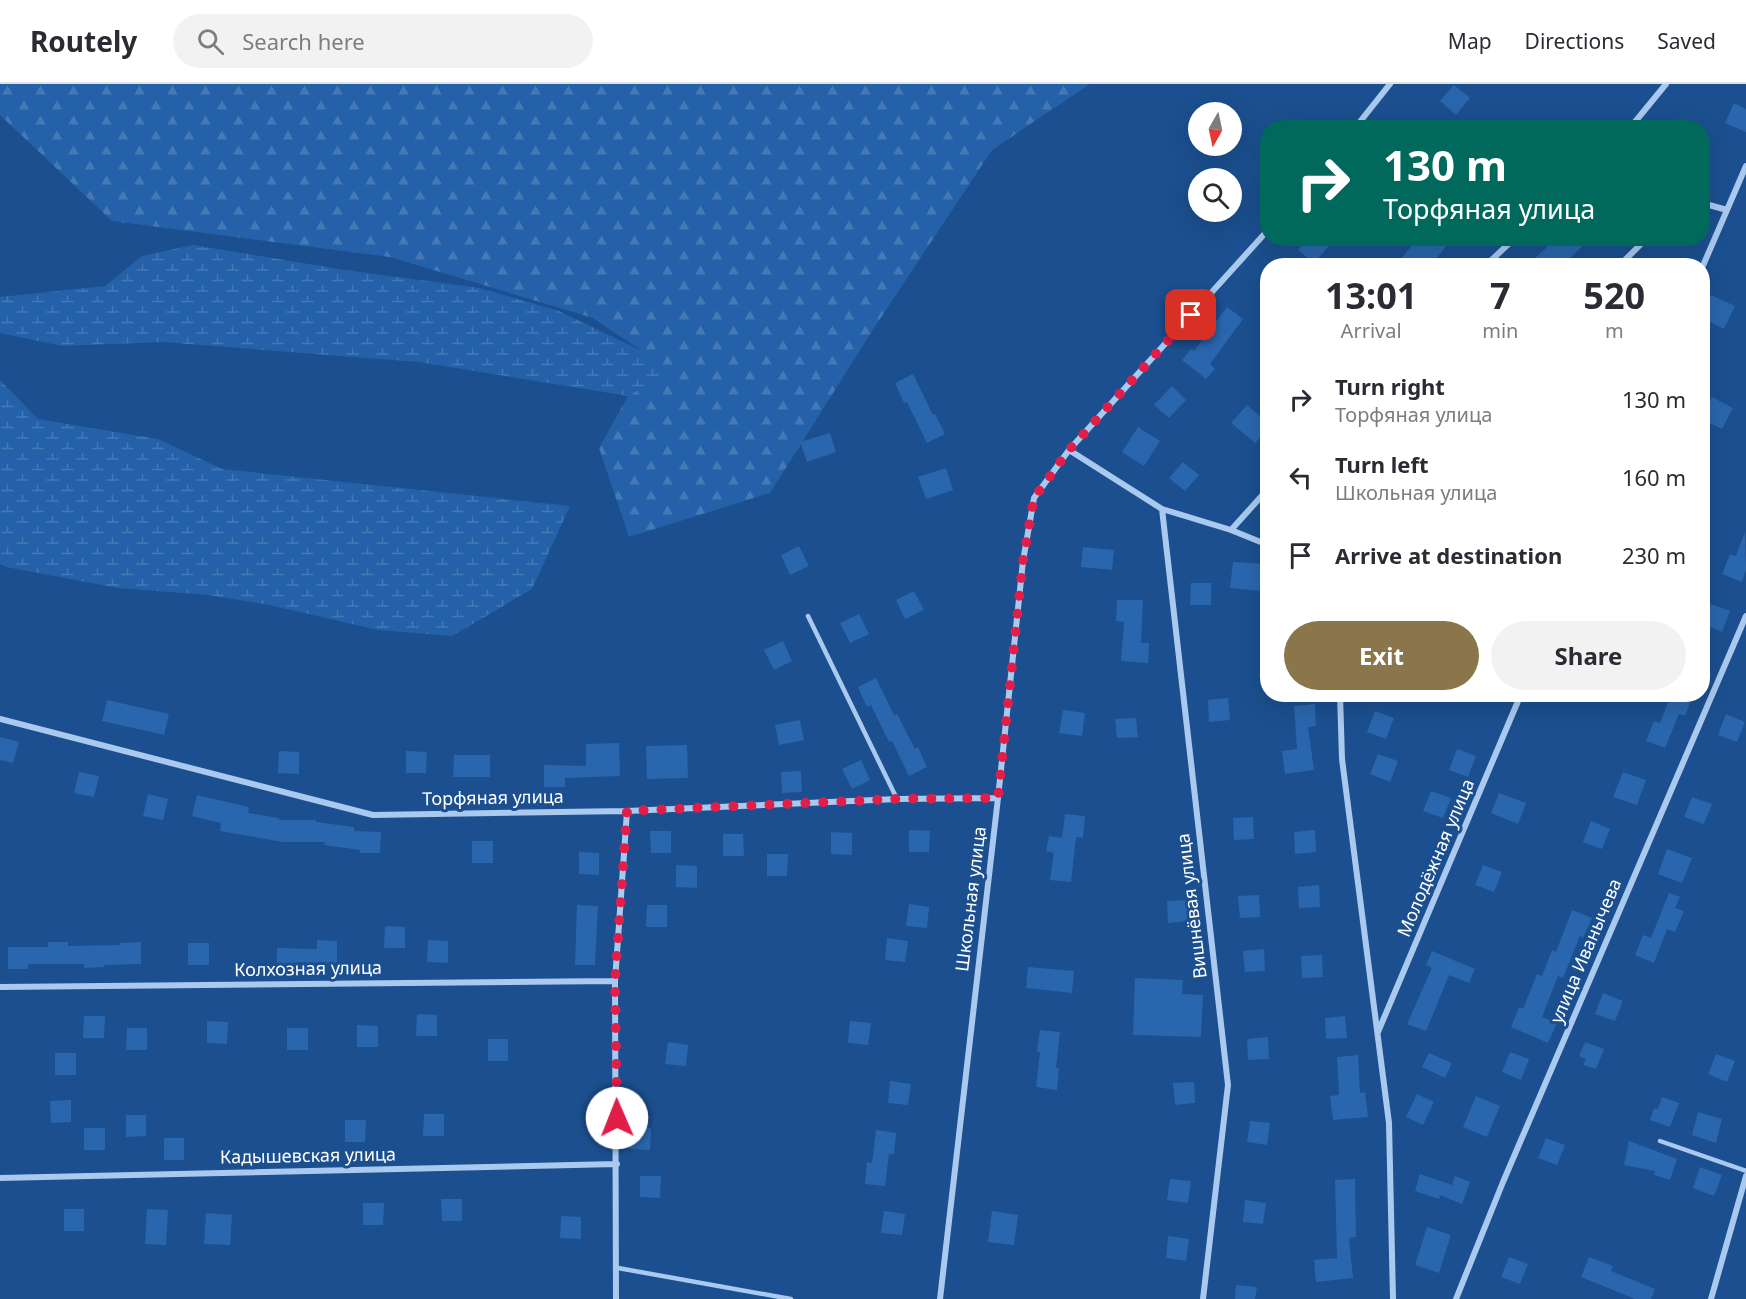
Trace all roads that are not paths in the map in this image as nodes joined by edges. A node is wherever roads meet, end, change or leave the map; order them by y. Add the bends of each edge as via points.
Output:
1 (1390, 84) edge
2 (1666, 84) edge
3 (1361, 120) edge
4 (1637, 120) edge
5 (1746, 166) edge
6 (1710, 205) edge
7 (1727, 210) junction
8 (1260, 239) edge
9 (1506, 246) edge
10 (1639, 246) edge
11 (1494, 258) edge
12 (1627, 258) edge
13 (1706, 258) edge
14 (1069, 450) junction
15 (1260, 498) edge
16 (1162, 509) junction
17 (1231, 530) junction
18 (1260, 542) edge
19 (808, 616) dead end
20 (1746, 616) edge
21 (1710, 700) edge
22 (1340, 702) edge
23 (1518, 702) edge
24 (1709, 702) edge
25 (0, 719) edge
26 (998, 798) junction
27 (897, 799) junction
28 (627, 811) junction
29 (615, 981) junction
30 (0, 987) edge
31 (1378, 1032) junction
32 (1660, 1141) dead end
33 (617, 1164) junction
34 (1746, 1171) edge
35 (1746, 1176) edge
36 (0, 1178) edge
37 (618, 1268) junction
38 (616, 1299) edge
39 (791, 1299) edge
40 (940, 1299) edge
41 (1203, 1299) edge
42 (1393, 1299) edge
43 (1456, 1299) edge
44 (1711, 1299) edge

1 - 3 street
2 - 4 street
5 - 7 street
6 - 7 street
7 - 13 street
8 - 14 street, Школьная улица
9 - 11 street
10 - 12 street
14 - 16 street
14 - 26 street, Школьная улица via 1034,498 1023,561
15 - 17 street
16 - 17 street
16 - 41 street, Вишнёвая улица via 1228,1085
17 - 18 street
19 - 27 lane
20 - 21 street, улица Иванычева
22 - 31 street via 1342,759
23 - 31 street, Молодёжная улица
24 - 43 street, улица Иванычева
25 - 28 street, Торфяная улица via 373,815
26 - 27 street, Торфяная улица
26 - 40 street, Школьная улица
27 - 28 street, Торфяная улица
28 - 29 street
29 - 30 street, Колхозная улица
29 - 33 street
31 - 42 street via 1389,1123
32 - 34 lane
33 - 36 street, Кадышевская улица
33 - 37 street
35 - 44 street
37 - 38 street
37 - 39 lane

